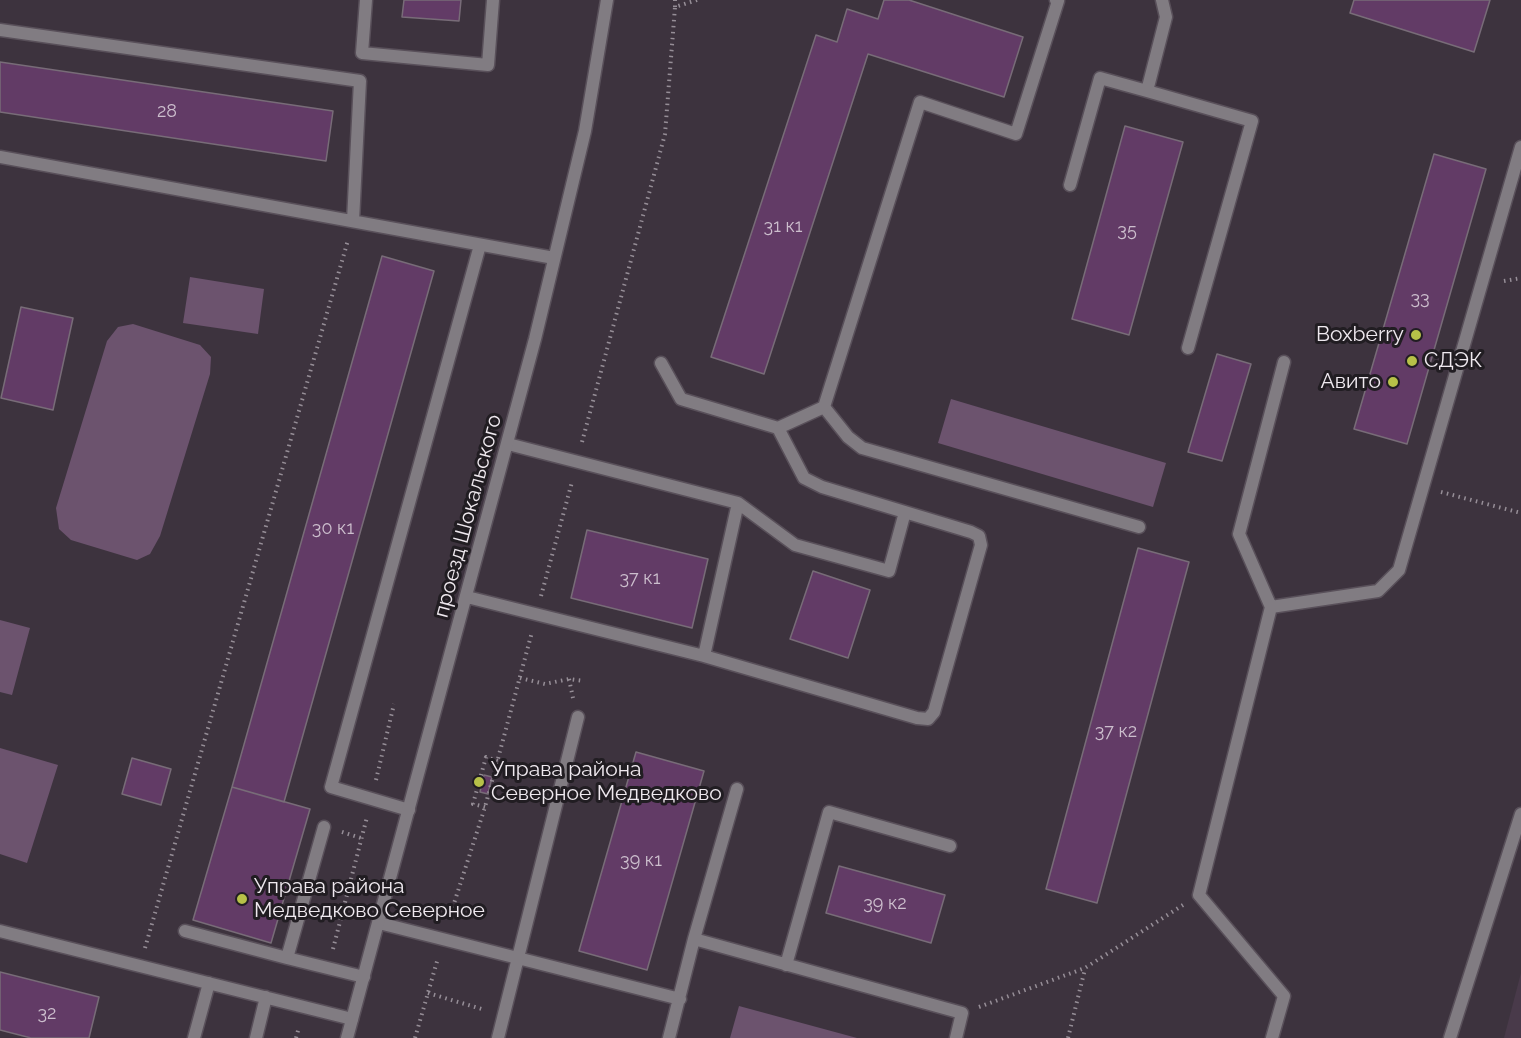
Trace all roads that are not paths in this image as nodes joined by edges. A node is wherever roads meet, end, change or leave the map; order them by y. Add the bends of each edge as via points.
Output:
1 (366, 0) edge
2 (493, 0) edge
3 (607, 0) edge
4 (1056, 0) edge
5 (1162, 0) edge
6 (0, 30) edge
7 (1147, 91) junction
8 (1521, 147) edge
9 (0, 157) edge
10 (1070, 186) dead end
11 (353, 222) junction
12 (480, 245) junction
13 (554, 258) junction
14 (1188, 348) dead end
15 (1284, 362) dead end
16 (661, 363) dead end
17 (824, 407) junction
18 (778, 428) junction
19 (508, 444) junction
20 (738, 503) junction
21 (905, 512) junction
22 (1139, 527) dead end
23 (467, 597) junction
24 (1271, 607) junction
25 (704, 656) junction
26 (578, 717) dead end
27 (737, 789) dead end
28 (409, 810) junction
29 (1521, 814) edge
30 (324, 827) dead end
31 (950, 846) dead end
32 (379, 923) junction
33 (0, 931) edge
34 (185, 931) dead end
35 (694, 939) junction
36 (287, 958) junction
37 (520, 958) junction
38 (786, 965) junction
39 (364, 977) junction
40 (209, 983) junction
41 (266, 997) junction
42 (680, 999) junction
43 (352, 1019) junction
44 (194, 1038) edge
45 (256, 1038) edge
46 (347, 1038) edge
47 (498, 1038) edge
48 (669, 1038) edge
49 (956, 1038) edge
50 (1272, 1038) edge
51 (1450, 1038) edge

1 - 2 street via 362,52 488,65
3 - 13 street, проезд Шокальского via 585,131
4 - 17 street via 1016,134 920,102
5 - 7 street via 1166,17
6 - 11 street via 360,81
7 - 10 street via 1100,78
7 - 14 street via 1252,122
8 - 24 street via 1399,570 1378,591
9 - 11 street
11 - 12 street
12 - 13 street
12 - 28 street via 331,787
13 - 19 street, проезд Шокальского
15 - 24 street via 1239,534
16 - 18 street via 681,399
17 - 18 street
17 - 22 street via 862,448
18 - 21 street via 804,478
19 - 20 street
19 - 23 street, проезд Шокальского
20 - 21 street via 795,545 889,571
20 - 25 street
21 - 25 street via 971,532 979,537 981,545 934,712 928,719
23 - 25 street
23 - 28 street, проезд Шокальского
24 - 50 street via 1199,895 1284,996
26 - 37 street
27 - 35 street
28 - 32 street, проезд Шокальского
29 - 51 street
30 - 36 street
31 - 38 street via 830,812
32 - 37 street
32 - 39 street, проезд Шокальского
33 - 40 street
34 - 36 street
35 - 38 street
35 - 42 street
36 - 39 street
37 - 42 street
37 - 47 street
38 - 49 street via 962,1013
39 - 43 street, проезд Шокальского
40 - 41 street
40 - 44 street
41 - 43 street
41 - 45 street
42 - 48 street
43 - 46 street, проезд Шокальского

